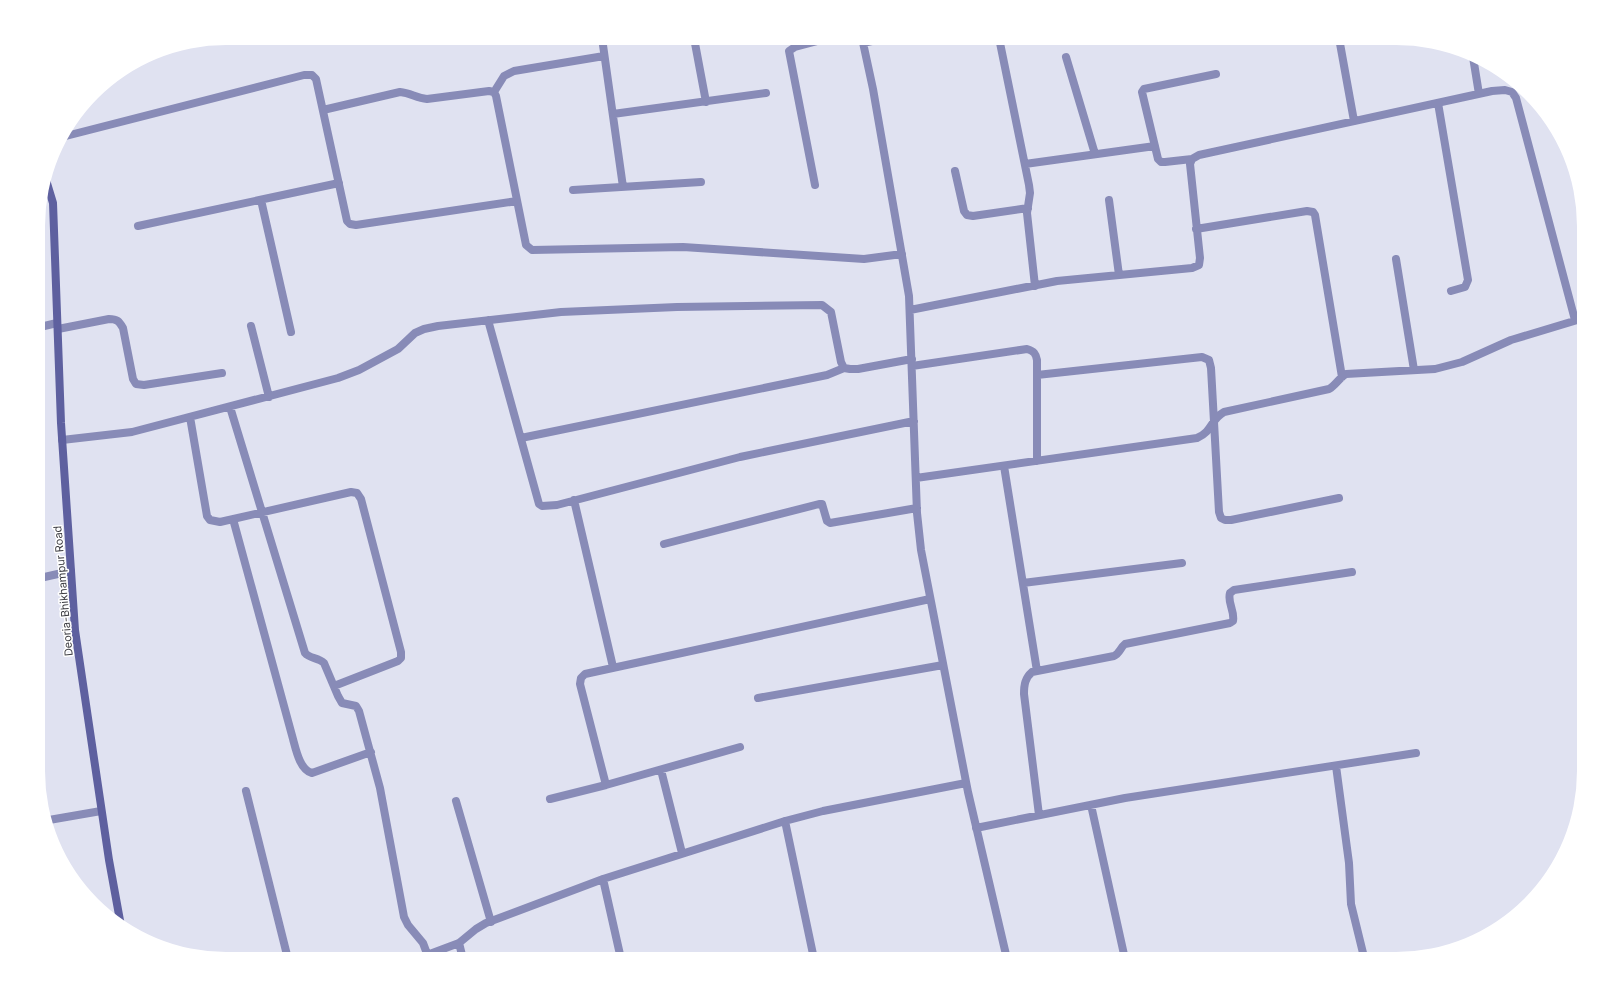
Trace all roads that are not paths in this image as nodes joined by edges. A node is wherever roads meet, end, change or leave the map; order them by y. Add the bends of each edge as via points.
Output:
1 (603, 45) edge
2 (695, 45) edge
3 (803, 45) edge
4 (863, 45) edge
5 (1000, 45) edge
6 (1340, 45) edge
7 (604, 56) junction
8 (1066, 56) dead end
9 (1474, 63) edge
10 (1216, 74) dead end
11 (494, 92) junction
12 (766, 93) dead end
13 (1479, 94) junction
14 (706, 102) junction
15 (1438, 103) junction
16 (323, 110) junction
17 (613, 114) junction
18 (1354, 121) junction
19 (70, 135) edge
20 (1155, 146) junction
21 (1095, 154) junction
22 (1192, 159) junction
23 (1025, 164) junction
24 (955, 171) dead end
25 (701, 182) dead end
26 (339, 183) junction
27 (815, 185) dead end
28 (623, 187) junction
29 (49, 188) edge
30 (573, 190) dead end
31 (262, 200) junction
32 (1109, 200) dead end
33 (516, 201) junction
34 (1028, 208) junction
35 (138, 226) dead end
36 (1196, 229) junction
37 (902, 254) junction
38 (1396, 259) dead end
39 (1119, 275) junction
40 (1035, 286) junction
41 (1451, 291) dead end
42 (1577, 309) edge
43 (910, 310) junction
44 (488, 320) junction
45 (1577, 320) edge
46 (57, 326) junction
47 (251, 326) dead end
48 (45, 327) edge
49 (291, 332) dead end
50 (912, 362) junction
51 (844, 368) junction
52 (1414, 370) junction
53 (222, 373) dead end
54 (1037, 374) junction
55 (1342, 377) junction
56 (269, 397) junction
57 (230, 407) junction
58 (190, 417) junction
59 (1214, 420) junction
60 (914, 421) junction
61 (521, 438) junction
62 (62, 440) junction
63 (1037, 461) junction
64 (1004, 466) junction
65 (916, 478) junction
66 (1339, 498) dead end
67 (574, 500) junction
68 (917, 508) junction
69 (262, 512) junction
70 (232, 519) junction
71 (664, 544) dead end
72 (1182, 563) dead end
73 (71, 571) junction
74 (1352, 572) dead end
75 (45, 577) edge
76 (1023, 583) junction
77 (930, 599) junction
78 (943, 665) junction
79 (613, 667) junction
80 (1037, 671) junction
81 (334, 686) junction
82 (758, 698) dead end
83 (740, 747) dead end
84 (371, 752) junction
85 (1416, 753) dead end
86 (1336, 766) junction
87 (661, 770) junction
88 (966, 783) junction
89 (606, 785) junction
90 (246, 791) dead end
91 (550, 800) dead end
92 (456, 801) dead end
93 (1091, 805) junction
94 (101, 811) junction
95 (1039, 815) junction
96 (52, 820) edge
97 (785, 821) junction
98 (976, 828) junction
99 (682, 853) junction
100 (603, 879) junction
101 (119, 917) edge
102 (491, 922) junction
103 (459, 943) junction
104 (286, 952) edge
105 (426, 952) edge
106 (439, 952) edge
107 (461, 952) edge
108 (620, 952) edge
109 (813, 952) edge
110 (1005, 952) edge
111 (1123, 952) edge
112 (1363, 952) edge

1 - 7 street
2 - 14 street
3 - 27 street via 789,52
4 - 37 street
5 - 23 street
6 - 18 street
7 - 11 street via 514,71 504,76
7 - 17 street
8 - 21 street
9 - 13 street
10 - 20 street via 1144,89 1142,96
11 - 16 street via 427,99 400,92
11 - 33 street
12 - 14 street
13 - 15 street
13 - 42 street via 1505,90 1512,92 1516,98
14 - 17 street
15 - 18 street
15 - 41 street via 1468,280 1465,287
16 - 19 street via 316,79 304,75
16 - 26 street
17 - 28 street
18 - 22 street via 1199,155
20 - 21 street
20 - 22 street via 1160,162
21 - 23 street
22 - 36 street via 1190,164
23 - 34 street via 1030,193
24 - 34 street via 967,216
25 - 28 street
26 - 31 street
26 - 33 street via 347,221 356,225
28 - 30 street
29 - 46 main road, Deoria-Bhikhampur Road via 54,203
31 - 35 street
31 - 49 street
32 - 39 street
33 - 37 street via 526,245 532,250 683,247 864,259
34 - 40 street
36 - 39 street via 1199,265 1192,268
36 - 55 street via 1312,212 1315,216
37 - 43 street
38 - 52 street
39 - 40 street
40 - 43 street
43 - 50 street
44 - 51 street via 561,312 677,306 822,305 831,312
44 - 56 street via 424,329 415,333 398,349 359,370
44 - 61 street
45 - 52 street via 1511,340 1447,367
46 - 48 street
46 - 53 street via 115,319 124,328 136,384 144,385
46 - 62 main road, Deoria-Bhikhampur Road
47 - 56 street
50 - 51 street
50 - 54 street via 1028,349 1036,354
50 - 60 street
51 - 61 street via 827,375
52 - 55 street via 1354,373
54 - 59 street via 1202,357 1209,360 1211,368
54 - 63 street
55 - 59 street via 1329,389 1224,412
56 - 57 street
57 - 58 street
57 - 69 street
58 - 62 street via 132,432
58 - 70 street via 207,516 214,522
59 - 63 street via 1209,430 1197,438
59 - 66 street via 1221,518 1231,520
60 - 65 street
60 - 67 street via 740,457
61 - 67 street via 539,504 548,507
62 - 73 main road, Deoria-Bhikhampur Road
63 - 64 street
64 - 65 street
64 - 76 street
65 - 68 street
67 - 79 street
68 - 71 street via 830,523 822,504 819,504
68 - 77 street
69 - 70 street
69 - 81 street via 305,653 324,663
69 - 81 street via 351,492 357,493 361,499 401,658
70 - 84 street via 303,767 312,773
72 - 76 street
73 - 75 street
73 - 94 main road, Deoria-Bhikhampur Road via 75,630
74 - 80 street via 1234,590 1229,596 1234,617 1230,623 1125,644 1114,656
76 - 80 street
77 - 78 street
77 - 79 street
78 - 82 street
78 - 88 street
79 - 89 street via 585,674 580,684
80 - 95 street via 1027,676 1024,694
81 - 84 street via 342,703 356,706 359,711
83 - 87 street
84 - 105 street via 404,918 423,943
85 - 86 street
86 - 93 street
86 - 112 street via 1349,863 1351,904
87 - 89 street
87 - 99 street
88 - 97 street
88 - 98 street
89 - 91 street
90 - 104 street
92 - 102 street
93 - 95 street
93 - 111 street
94 - 96 street
94 - 101 main road, Deoria-Bhikhampur Road
95 - 98 street
97 - 99 street
97 - 109 street
98 - 110 street
99 - 100 street
100 - 102 street
100 - 108 street
102 - 103 street via 476,929
103 - 106 street
103 - 107 street

